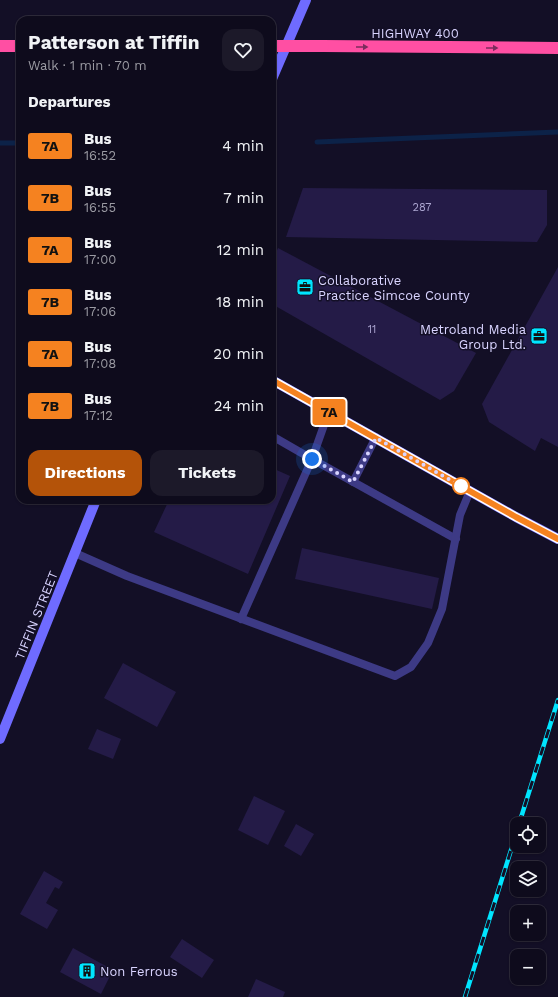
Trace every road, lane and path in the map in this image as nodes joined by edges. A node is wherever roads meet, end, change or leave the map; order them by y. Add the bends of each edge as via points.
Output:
1 (306, 0) edge
2 (0, 46) edge
3 (16, 46) edge
4 (276, 46) edge
5 (558, 48) edge
6 (276, 70) edge
7 (276, 382) edge
8 (329, 412) junction
9 (276, 438) edge
10 (376, 438) junction
11 (312, 459) junction
12 (353, 482) junction
13 (470, 491) junction
14 (94, 504) edge
15 (456, 539) junction
16 (558, 539) edge
17 (74, 553) junction
18 (241, 619) junction
19 (0, 739) edge

1 - 6 street
2 - 3 highway
4 -> 5 highway, HIGHWAY 400, bridge
7 - 8 street
8 - 10 street
8 - 11 lane
9 - 11 lane
10 - 12 lane
10 - 13 street
11 - 12 lane
11 - 18 lane
12 - 15 lane
13 - 15 lane via 460,515
13 - 16 street
14 - 17 street, TIFFIN STREET
15 - 18 lane via 442,609 428,643 411,667 395,676
17 - 18 lane
17 - 19 street, TIFFIN STREET

